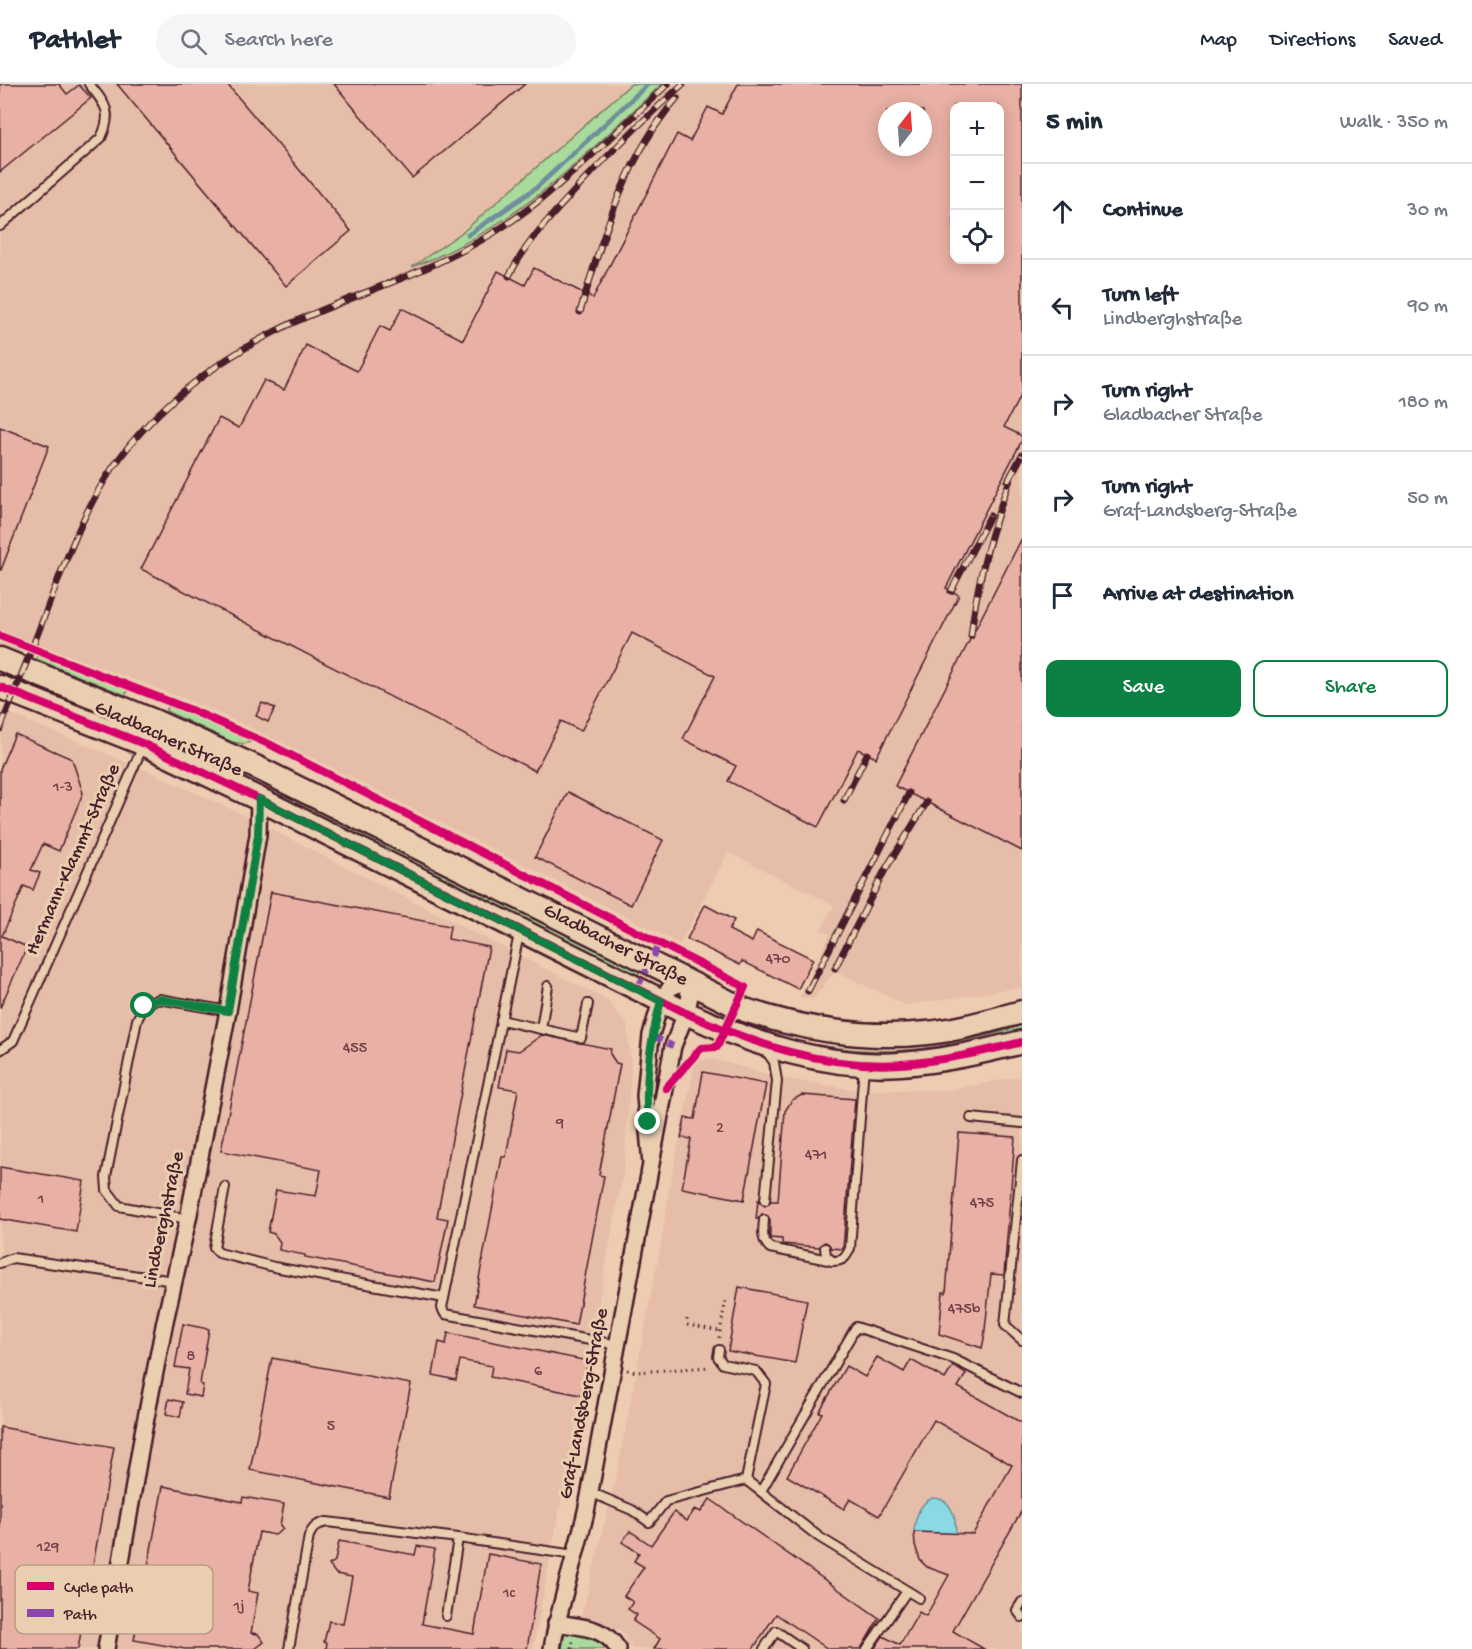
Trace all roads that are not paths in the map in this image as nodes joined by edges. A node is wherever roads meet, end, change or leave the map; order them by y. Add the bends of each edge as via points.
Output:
1 (89, 84) edge
2 (0, 226) edge
3 (0, 659) edge
4 (3, 691) edge
5 (144, 744) junction
6 (260, 769) junction
7 (259, 799) junction
8 (520, 929) junction
9 (685, 981) junction
10 (549, 986) dead end
11 (661, 1001) junction
12 (588, 1004) dead end
13 (228, 1011) junction
14 (1022, 1012) edge
15 (686, 1013) junction
16 (501, 1020) junction
17 (541, 1029) junction
18 (1022, 1042) edge
19 (762, 1044) junction
20 (0, 1050) edge
21 (864, 1064) junction
22 (971, 1118) dead end
23 (1022, 1123) edge
24 (1022, 1160) edge
25 (651, 1164) junction
26 (225, 1187) dead end
27 (765, 1200) dead end
28 (188, 1219) junction
29 (764, 1220) dead end
30 (789, 1245) dead end
31 (825, 1248) dead end
32 (782, 1250) junction
33 (832, 1261) junction
34 (0, 1263) edge
35 (174, 1281) junction
36 (444, 1298) junction
37 (1022, 1340) edge
38 (618, 1345) junction
39 (719, 1350) road end
40 (1022, 1392) edge
41 (746, 1480) junction
42 (761, 1491) junction
43 (591, 1492) junction
44 (458, 1538) junction
45 (575, 1555) junction
46 (120, 1565) edge
47 (907, 1592) junction
48 (919, 1598) dead end
49 (1022, 1602) edge
50 (446, 1616) dead end
51 (1022, 1617) edge
52 (556, 1623) junction
53 (109, 1634) edge
54 (106, 1649) edge
55 (289, 1649) edge
56 (552, 1649) edge
57 (618, 1649) edge
58 (764, 1649) edge
59 (802, 1649) edge
60 (867, 1649) edge

1 - 2 lane via 104,103 108,122 101,138
3 - 6 main road, Gladbacher Straße
4 - 5 main road, Gladbacher Straße
5 - 7 main road, Gladbacher Straße
5 - 20 lane, Hermann-Klammt-Straße via 13,1041
6 - 7 main road
6 - 9 main road, Gladbacher Straße
7 - 8 main road, Gladbacher Straße
7 - 13 street, Lindberghstraße via 258,835
8 - 11 main road, Gladbacher Straße
8 - 16 lane
9 - 11 street via 670,988
9 - 14 main road, Gladbacher Straße via 774,1020 836,1033 928,1033
9 - 15 street, Graf-Landsberg-Straße via 690,996
10 - 17 lane
11 - 15 main road, Gladbacher Straße
11 - 25 street, Graf-Landsberg-Straße via 651,1035 645,1096
12 - 17 lane via 581,1038
13 - 28 street, Lindberghstraße
13 - 28 lane via 159,999 144,1006 137,1020 106,1177 107,1190 119,1206
15 - 19 main road, Gladbacher Straße
15 - 25 street, Graf-Landsberg-Straße via 674,1046
16 - 17 lane
16 - 36 lane
18 - 21 main road, Gladbacher Straße via 938,1060
19 - 21 main road, Gladbacher Straße via 828,1060
19 - 27 lane via 774,1062 777,1081
21 - 33 lane via 850,1248 842,1261
22 - 23 lane
24 - 37 lane via 1005,1325
25 - 38 street, Graf-Landsberg-Straße
26 - 36 lane via 214,1248 219,1253
28 - 35 street, Lindberghstraße
29 - 32 lane via 764,1242 770,1248
30 - 32 lane
31 - 33 lane
32 - 33 lane
34 - 35 lane via 13,1258
35 - 46 street, Lindberghstraße
36 - 38 lane via 445,1314
38 - 43 street, Graf-Landsberg-Straße
39 - 41 lane via 718,1358 723,1364 756,1371 766,1384
40 - 42 lane via 953,1359 856,1327
41 - 42 lane
41 - 43 lane via 666,1501 649,1522
42 - 47 lane via 819,1537
43 - 45 street, Graf-Landsberg-Straße
44 - 45 lane
44 - 50 lane
44 - 55 lane via 318,1524 309,1536
45 - 52 street, Graf-Landsberg-Straße
47 - 48 lane
47 - 60 lane
49 - 51 lane via 1017,1610
52 - 56 street, Graf-Landsberg-Straße
52 - 57 street via 594,1629 610,1638
53 - 54 street, Lindberghstraße
58 - 59 lane via 776,1631

